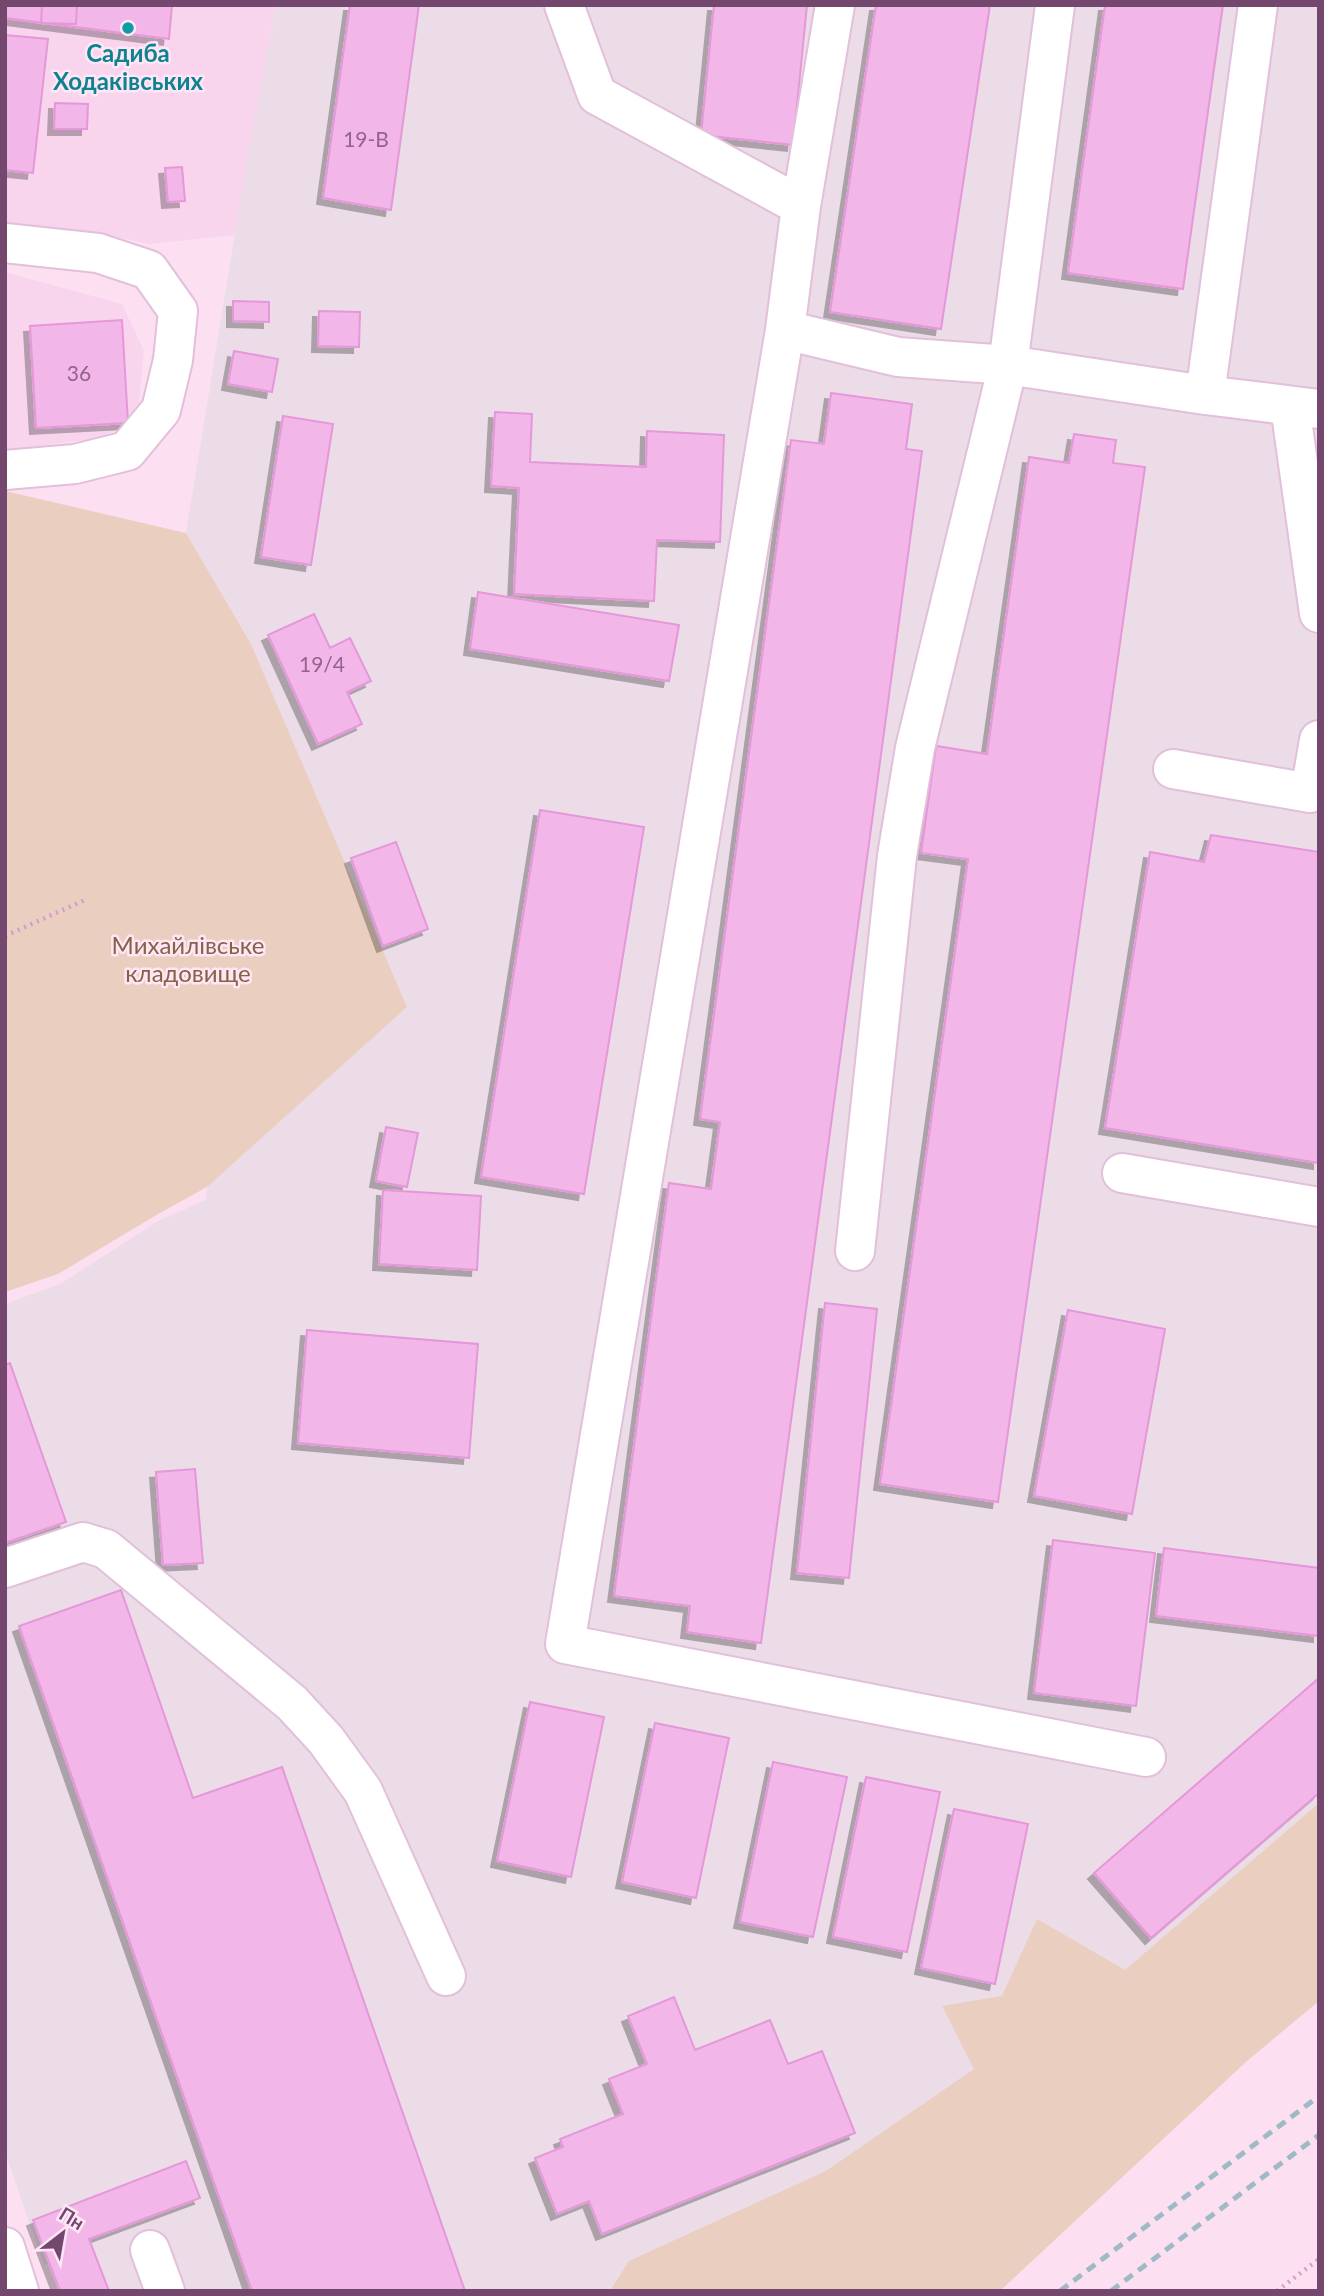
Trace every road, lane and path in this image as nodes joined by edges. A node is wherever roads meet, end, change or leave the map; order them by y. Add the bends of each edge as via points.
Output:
1 (564, 5) edge
2 (835, 5) edge
3 (1055, 5) edge
4 (1258, 5) edge
5 (801, 206) junction
6 (5, 243) edge
7 (785, 330) junction
8 (1008, 365) junction
9 (1205, 395) junction
10 (1304, 408) edge
11 (5, 470) edge
12 (1319, 613) edge
13 (1319, 740) edge
14 (1173, 769) dead end
15 (85, 900) dead end
16 (5, 936) edge
17 (1122, 1173) dead end
18 (1319, 1207) edge
19 (855, 1251) dead end
20 (5, 1568) edge
21 (1146, 1757) dead end
22 (446, 1976) dead end
23 (5, 2247) edge
24 (150, 2250) dead end
25 (1319, 2259) edge
26 (19, 2291) edge
27 (165, 2291) edge
28 (1277, 2291) edge

1 - 5 street via 597,95
2 - 5 street
3 - 8 street
4 - 9 street
5 - 7 street
6 - 11 street via 98,253 149,270 178,311 161,410 127,451 75,464
7 - 8 street via 898,357
7 - 21 street via 565,1644
8 - 9 street
8 - 19 street via 915,748 898,856
9 - 10 street
10 - 12 street
13 - 14 street via 1310,793
15 - 16 path
17 - 18 street
20 - 22 street via 83,1542 106,1549 292,1703 363,1791
23 - 26 street
24 - 27 street
25 - 28 path

